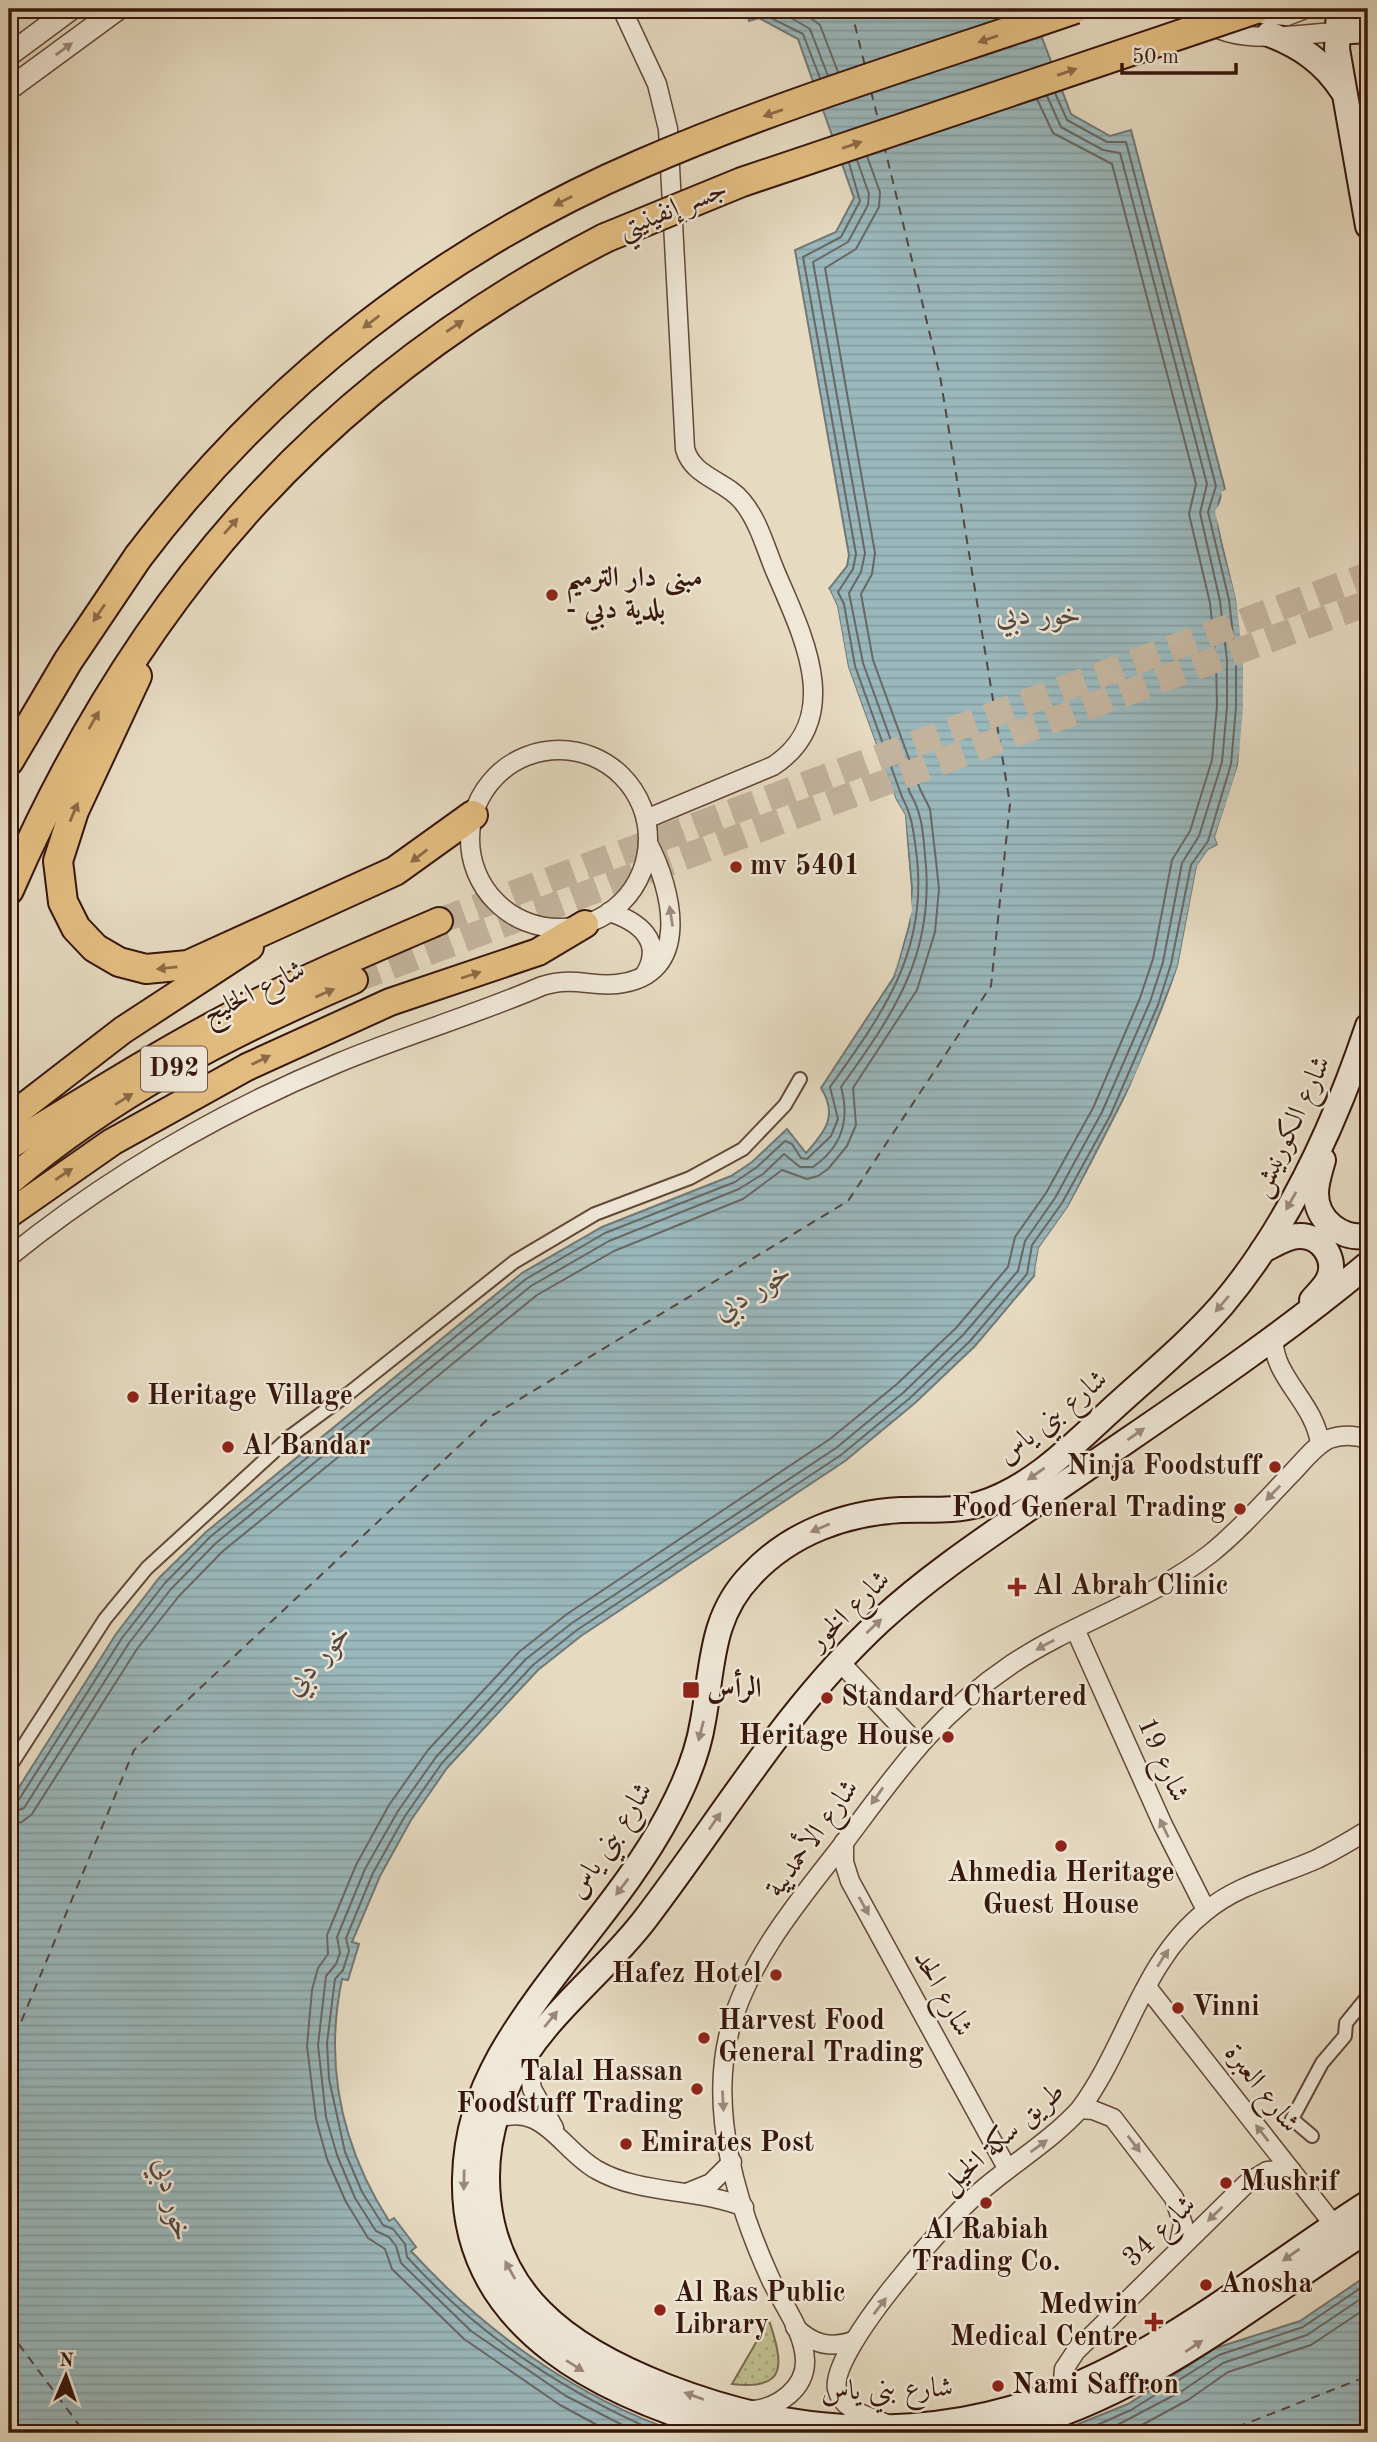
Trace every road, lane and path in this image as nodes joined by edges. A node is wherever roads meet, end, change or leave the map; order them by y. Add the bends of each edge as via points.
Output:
1 (71, 9) edge
2 (118, 9) edge
3 (622, 9) edge
4 (1075, 9) edge
5 (1193, 9) edge
6 (1214, 9) edge
7 (1238, 9) edge
8 (1305, 9) edge
9 (1368, 9) edge
10 (1262, 17) edge
11 (1337, 20) edge
12 (1368, 22) edge
13 (1368, 30) edge
14 (9, 55) edge
15 (9, 89) edge
16 (1345, 94) junction
17 (1368, 115) edge
18 (1360, 177) junction
19 (1368, 226) edge
20 (159, 619) junction
21 (9, 761) edge
22 (473, 814) junction
23 (646, 819) junction
24 (648, 843) junction
25 (9, 890) edge
26 (609, 912) junction
27 (301, 913) junction
28 (439, 921) tunnel mouth
29 (585, 924) junction
30 (645, 974) junction
31 (354, 980) tunnel mouth
32 (1368, 1026) edge
33 (800, 1079) dead end
34 (1335, 1112) junction
35 (9, 1118) edge
36 (9, 1139) edge
37 (9, 1182) edge
38 (9, 1214) edge
39 (1368, 1236) edge
40 (1263, 1250) junction
41 (9, 1257) edge
42 (1368, 1265) edge
43 (1281, 1332) junction
44 (1246, 1357) junction
45 (1280, 1369) junction
46 (1316, 1421) junction
47 (1345, 1435) junction
48 (1368, 1439) edge
49 (1320, 1444) junction
50 (1075, 1629) junction
51 (839, 1661) junction
52 (918, 1745) junction
53 (9, 1768) edge
54 (1368, 1830) edge
55 (844, 1842) junction
56 (1206, 1910) junction
57 (596, 1920) junction
58 (624, 1945) junction
59 (1147, 1987) junction
60 (1368, 1996) edge
61 (527, 2052) junction
62 (1080, 2109) junction
63 (494, 2120) junction
64 (556, 2135) junction
65 (1312, 2136) dead end
66 (732, 2162) junction
67 (1007, 2168) junction
68 (1291, 2170) junction
69 (689, 2192) junction
70 (1368, 2203) edge
71 (744, 2207) junction
72 (1334, 2225) junction
73 (1368, 2230) edge
74 (1178, 2251) junction
75 (795, 2327) junction
76 (853, 2341) junction
77 (1062, 2391) junction
78 (737, 2422) edge
79 (894, 2426) junction
80 (999, 2433) edge

1 - 14 street
15 -> 2 street
3 - 23 street via 657,83 668,129 685,449 693,467 734,492 751,514 806,647 814,681 807,728 788,756
4 -> 21 highway, جسر إنفينيتي, bridge via 687,144 591,187 499,236 411,292 293,385 195,484 138,557 68,661
5 - 10 street via 1223,32
6 - 10 street via 1238,28
7 - 10 street
8 - 10 street via 1287,16
9 - 12 main road
10 - 11 street
10 - 16 main road via 1305,51
20 -> 10 highway, جسر إنفينيتي, bridge via 285,468 358,400 445,332 561,261 650,218 742,182
11 - 13 main road
11 - 16 main road
16 - 18 main road
17 - 18 main road
18 - 19 main road
25 -> 20 highway via 75,752
27 -> 20 highway via 188,965 160,970 132,967 106,956 85,938 69,915 60,889 61,847
22 - 23 street via 485,788 503,769 527,755 566,750 592,756 615,770 636,794
22 -> 27 highway via 407,866
22 - 29 street via 469,842 474,868 496,902 518,918 544,927
23 - 24 street
24 - 26 street via 637,882
30 -> 24 street via 665,954 673,927
26 - 29 street
26 - 30 street via 632,920 648,936 652,952
27 - 35 main road via 123,1030
28 - 36 main road, شارع الخليج via 284,990
38 -> 29 main road via 112,1142 247,1067 390,1002 538,952
30 - 41 street via 617,985 575,980 542,986 303,1078 127,1172
37 -> 31 main road, شارع الخليج / D92 via 86,1124 165,1074
32 - 34 main road, شارع الكورنيش
33 - 53 street via 778,1113 743,1149 690,1178 595,1214 514,1262 292,1435 147,1568 105,1619
34 - 39 main road via 1318,1180 1318,1207 1335,1229
34 -> 40 main road, شارع الكورنيش
40 - 43 main road via 1300,1236 1320,1242 1331,1260 1329,1280
40 -> 57 main road, شارع بني ياس via 1203,1325 1032,1478 984,1503 956,1510 895,1511 840,1520 789,1544 752,1573 728,1604 717,1629 699,1739 670,1812 634,1871
42 - 43 main road, شارع الخور
43 - 44 main road, شارع الخور
43 - 45 street via 1274,1351
44 - 45 street
51 -> 44 main road, شارع الخور via 930,1578
45 - 46 street
46 - 47 street
46 - 49 street
47 - 48 street
47 - 49 street
49 -> 50 street, شارع الأحمديية via 1206,1557 1160,1588
50 -> 52 street, شارع الأحمديية via 1012,1665 963,1702
56 -> 50 street, شارع 19 via 1168,1837
51 - 52 street
58 -> 51 main road, شارع الخور via 763,1752
52 -> 55 street, شارع الأحمديية
54 - 56 street, طريق سكة الخيل via 1315,1859 1255,1881
55 -> 66 street, شارع الأحمديية via 775,1935 735,2012 722,2076
55 -> 67 street, شارع الحد via 850,1881
59 -> 56 street, طريق سكة الخيل via 1173,1943
57 - 58 main road
57 -> 78 main road, شارع بني ياس via 526,2015 473,2113 465,2145 464,2197 473,2244 503,2303 549,2350 647,2404
61 -> 58 main road, شارع الخور via 565,2002
59 - 62 street, طريق سكة الخيل
68 -> 59 street, شارع العبرة
60 - 65 street via 1346,2023 1345,2036 1322,2063 1292,2119
61 - 63 main road, شارع الخور
61 - 64 street via 532,2090
67 -> 62 street, طريق سكة الخيل via 1050,2138
62 -> 74 street via 1113,2118 1174,2198 1184,2224
63 - 64 street via 528,2115
78 -> 63 main road, شارع بني ياس via 570,2336 542,2314 519,2286 490,2221 487,2173
64 - 69 street via 586,2164 613,2178
66 - 69 street via 711,2183
66 - 71 street, شارع الأحمديية
76 -> 67 street, طريق سكة الخيل via 945,2225
68 - 72 street, شارع العبرة
68 -> 74 street, شارع 34 via 1255,2176
69 - 71 street
70 - 72 main road, شارع بني ياس
71 - 75 street, شارع الأحمديية via 766,2268
72 -> 77 main road, شارع بني ياس via 1150,2348
80 -> 73 main road via 1083,2407 1133,2383
74 - 77 street, شارع 34 via 1069,2359
75 - 76 street via 822,2344
75 - 78 street, شارع الأحمديية via 805,2362 801,2380 775,2406
76 - 79 street, طريق سكة الخيل via 839,2369 838,2390 850,2408
77 - 79 main road, شارع بني ياس via 987,2415
78 - 79 main road, شارع بني ياس

